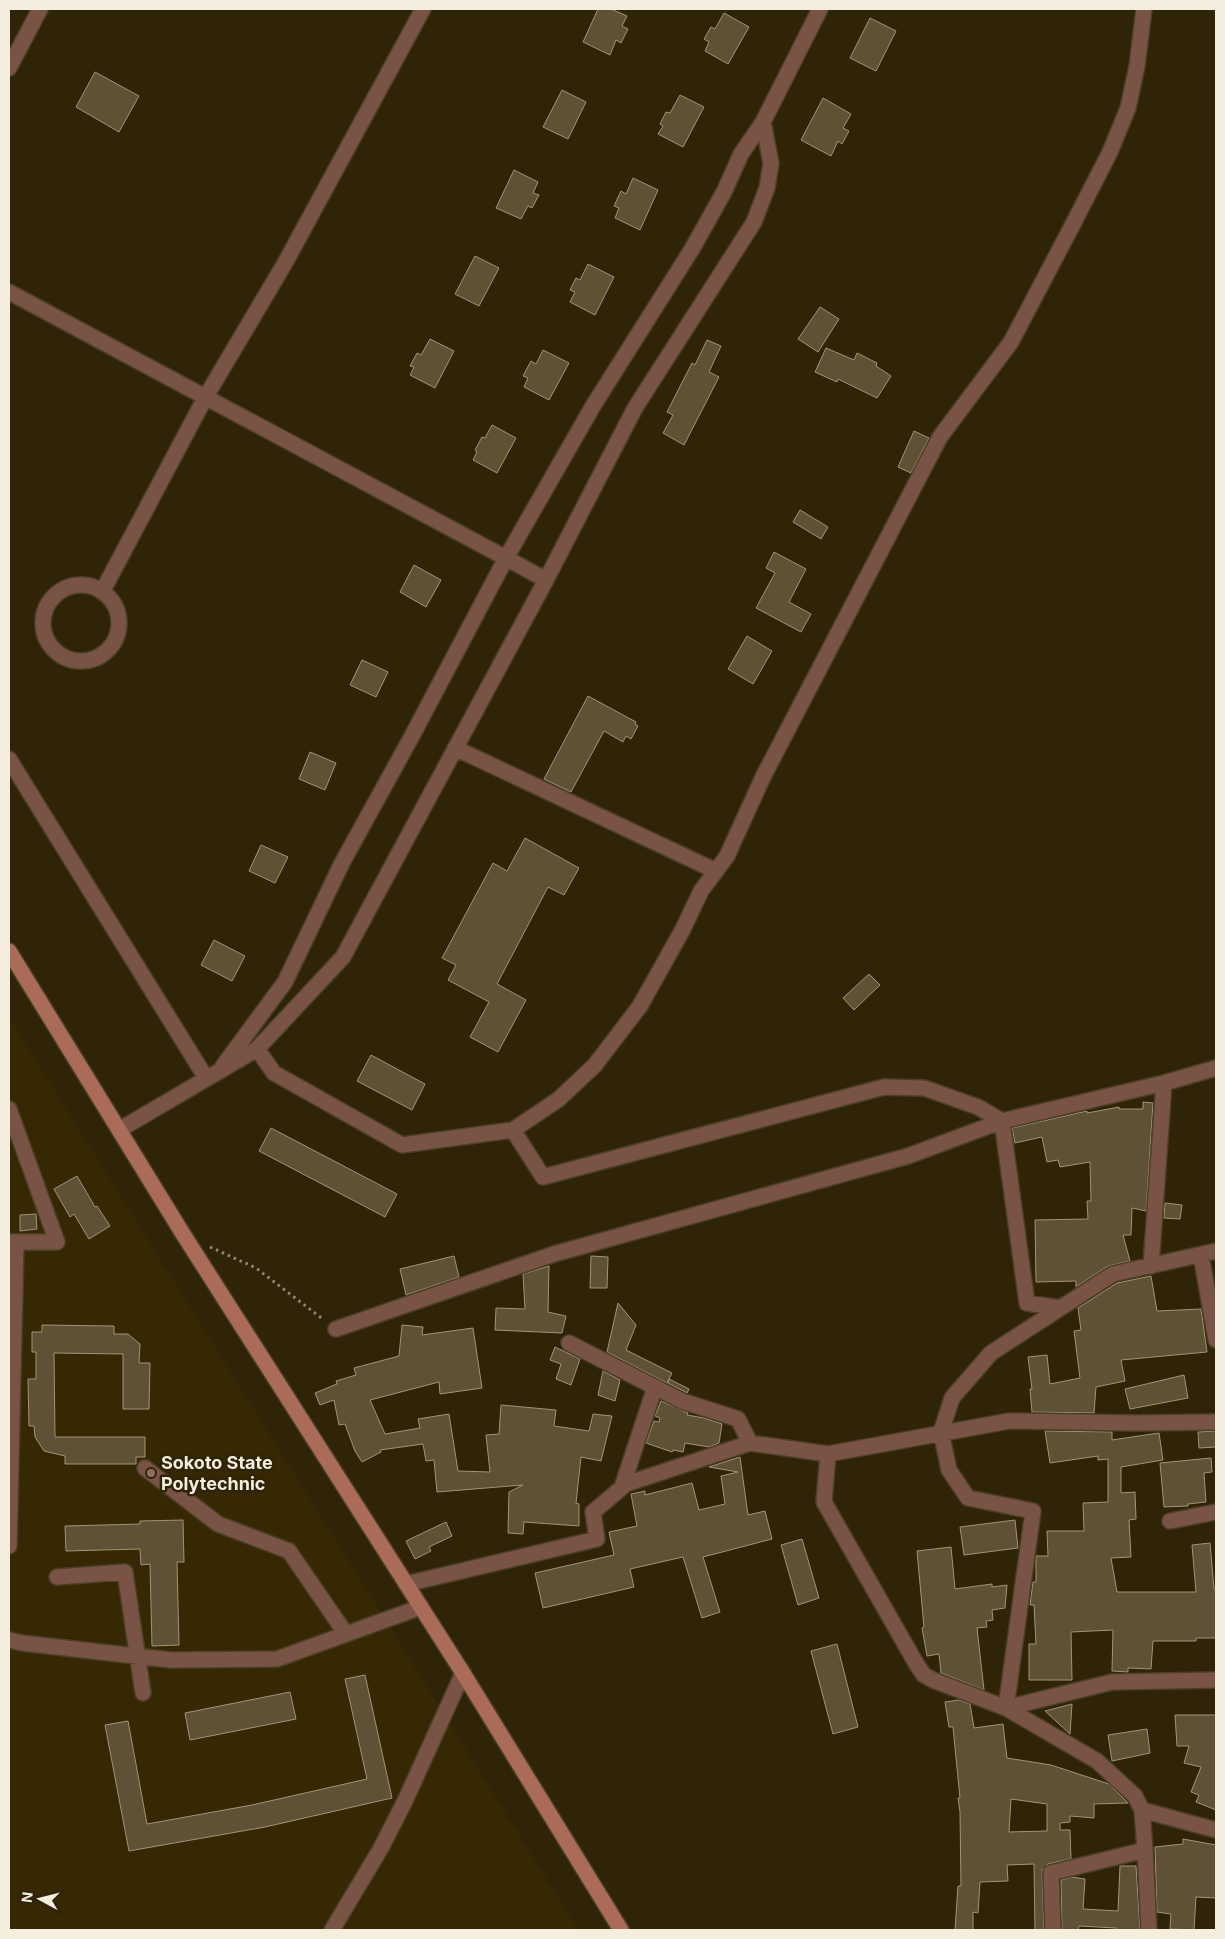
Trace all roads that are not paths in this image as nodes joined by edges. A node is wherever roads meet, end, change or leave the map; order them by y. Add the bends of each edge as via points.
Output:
1 (40, 9) edge
2 (423, 9) edge
3 (820, 9) edge
4 (1144, 9) edge
5 (9, 68) edge
6 (763, 122) junction
7 (9, 292) edge
8 (204, 398) junction
9 (506, 558) junction
10 (546, 580) junction
11 (102, 592) junction
12 (455, 748) junction
13 (9, 760) edge
14 (716, 871) junction
15 (9, 950) edge
16 (258, 1049) junction
17 (1216, 1068) edge
18 (220, 1070) junction
19 (206, 1078) junction
20 (1164, 1083) junction
21 (9, 1109) edge
22 (1002, 1121) junction
23 (119, 1130) junction
24 (513, 1130) junction
25 (12, 1242) edge
26 (1209, 1253) edge
27 (1152, 1266) junction
28 (1060, 1308) junction
29 (336, 1329) road end
30 (1216, 1340) edge
31 (569, 1343) dead end
32 (655, 1388) junction
33 (1216, 1422) edge
34 (941, 1432) junction
35 (750, 1443) junction
36 (828, 1454) junction
37 (145, 1468) dead end
38 (622, 1487) junction
39 (9, 1500) edge
40 (1216, 1512) edge
41 (1170, 1521) dead end
42 (9, 1546) edge
43 (57, 1577) dead end
44 (406, 1584) junction
45 (421, 1607) junction
46 (346, 1634) junction
47 (9, 1640) edge
48 (138, 1657) junction
49 (463, 1673) junction
50 (1216, 1680) edge
51 (143, 1693) dead end
52 (1006, 1708) junction
53 (1142, 1810) junction
54 (1216, 1830) edge
55 (1145, 1850) junction
56 (332, 1930) edge
57 (621, 1930) edge
58 (1053, 1930) edge
59 (1150, 1930) edge

1 - 5 street
2 - 8 street via 285,262
3 - 6 street
4 - 14 street via 1128,108 1110,152 1011,342 940,437 763,777 727,856
6 - 9 street via 741,154 692,248 593,406
6 - 10 street via 771,163 767,188 754,222 635,408
7 - 8 street
8 - 9 street
8 - 11 street
9 - 10 street
9 - 18 street via 342,863 285,982
10 - 12 street
11 - 11 street via 78,585 64,589 52,598 44,611 42,626 46,640 55,652 68,660 83,662 97,658 109,649 119,621 115,606
12 - 14 street
12 - 16 street via 343,957
13 - 19 street
14 - 24 street via 701,891 640,1006 595,1065 559,1099
15 - 23 street
16 - 18 street
16 - 24 street via 274,1073 402,1144
17 - 20 street
18 - 19 street
19 - 23 street
20 - 22 street
20 - 27 street
21 - 25 street via 57,1242
22 - 24 street via 978,1107 924,1088 884,1087 543,1177
22 - 28 street via 1027,1303
22 - 29 street via 908,1156 554,1254
23 - 44 street
25 - 39 street
26 - 27 street
26 - 30 street
27 - 28 street via 1113,1274
28 - 34 street via 992,1353 952,1398
31 - 32 street
32 - 35 street via 682,1402 738,1419
32 - 38 street
33 - 34 street via 1009,1420
34 - 36 street
34 - 52 street via 949,1470 968,1498 1034,1511
35 - 36 street
35 - 38 street
36 - 52 street via 824,1502 924,1675
37 - 46 street via 218,1524 289,1552
38 - 44 street via 593,1512 596,1539
39 - 42 street
40 - 41 street
43 - 48 street via 125,1572
44 - 45 street
45 - 46 street
45 - 49 street
46 - 48 street via 277,1659 171,1660
47 - 48 street
48 - 51 street
49 - 56 street via 405,1801
49 - 57 street
50 - 52 street via 1112,1682
52 - 53 street via 1097,1761 1135,1796
53 - 54 street
53 - 55 street
55 - 58 street via 1051,1872
55 - 59 street

